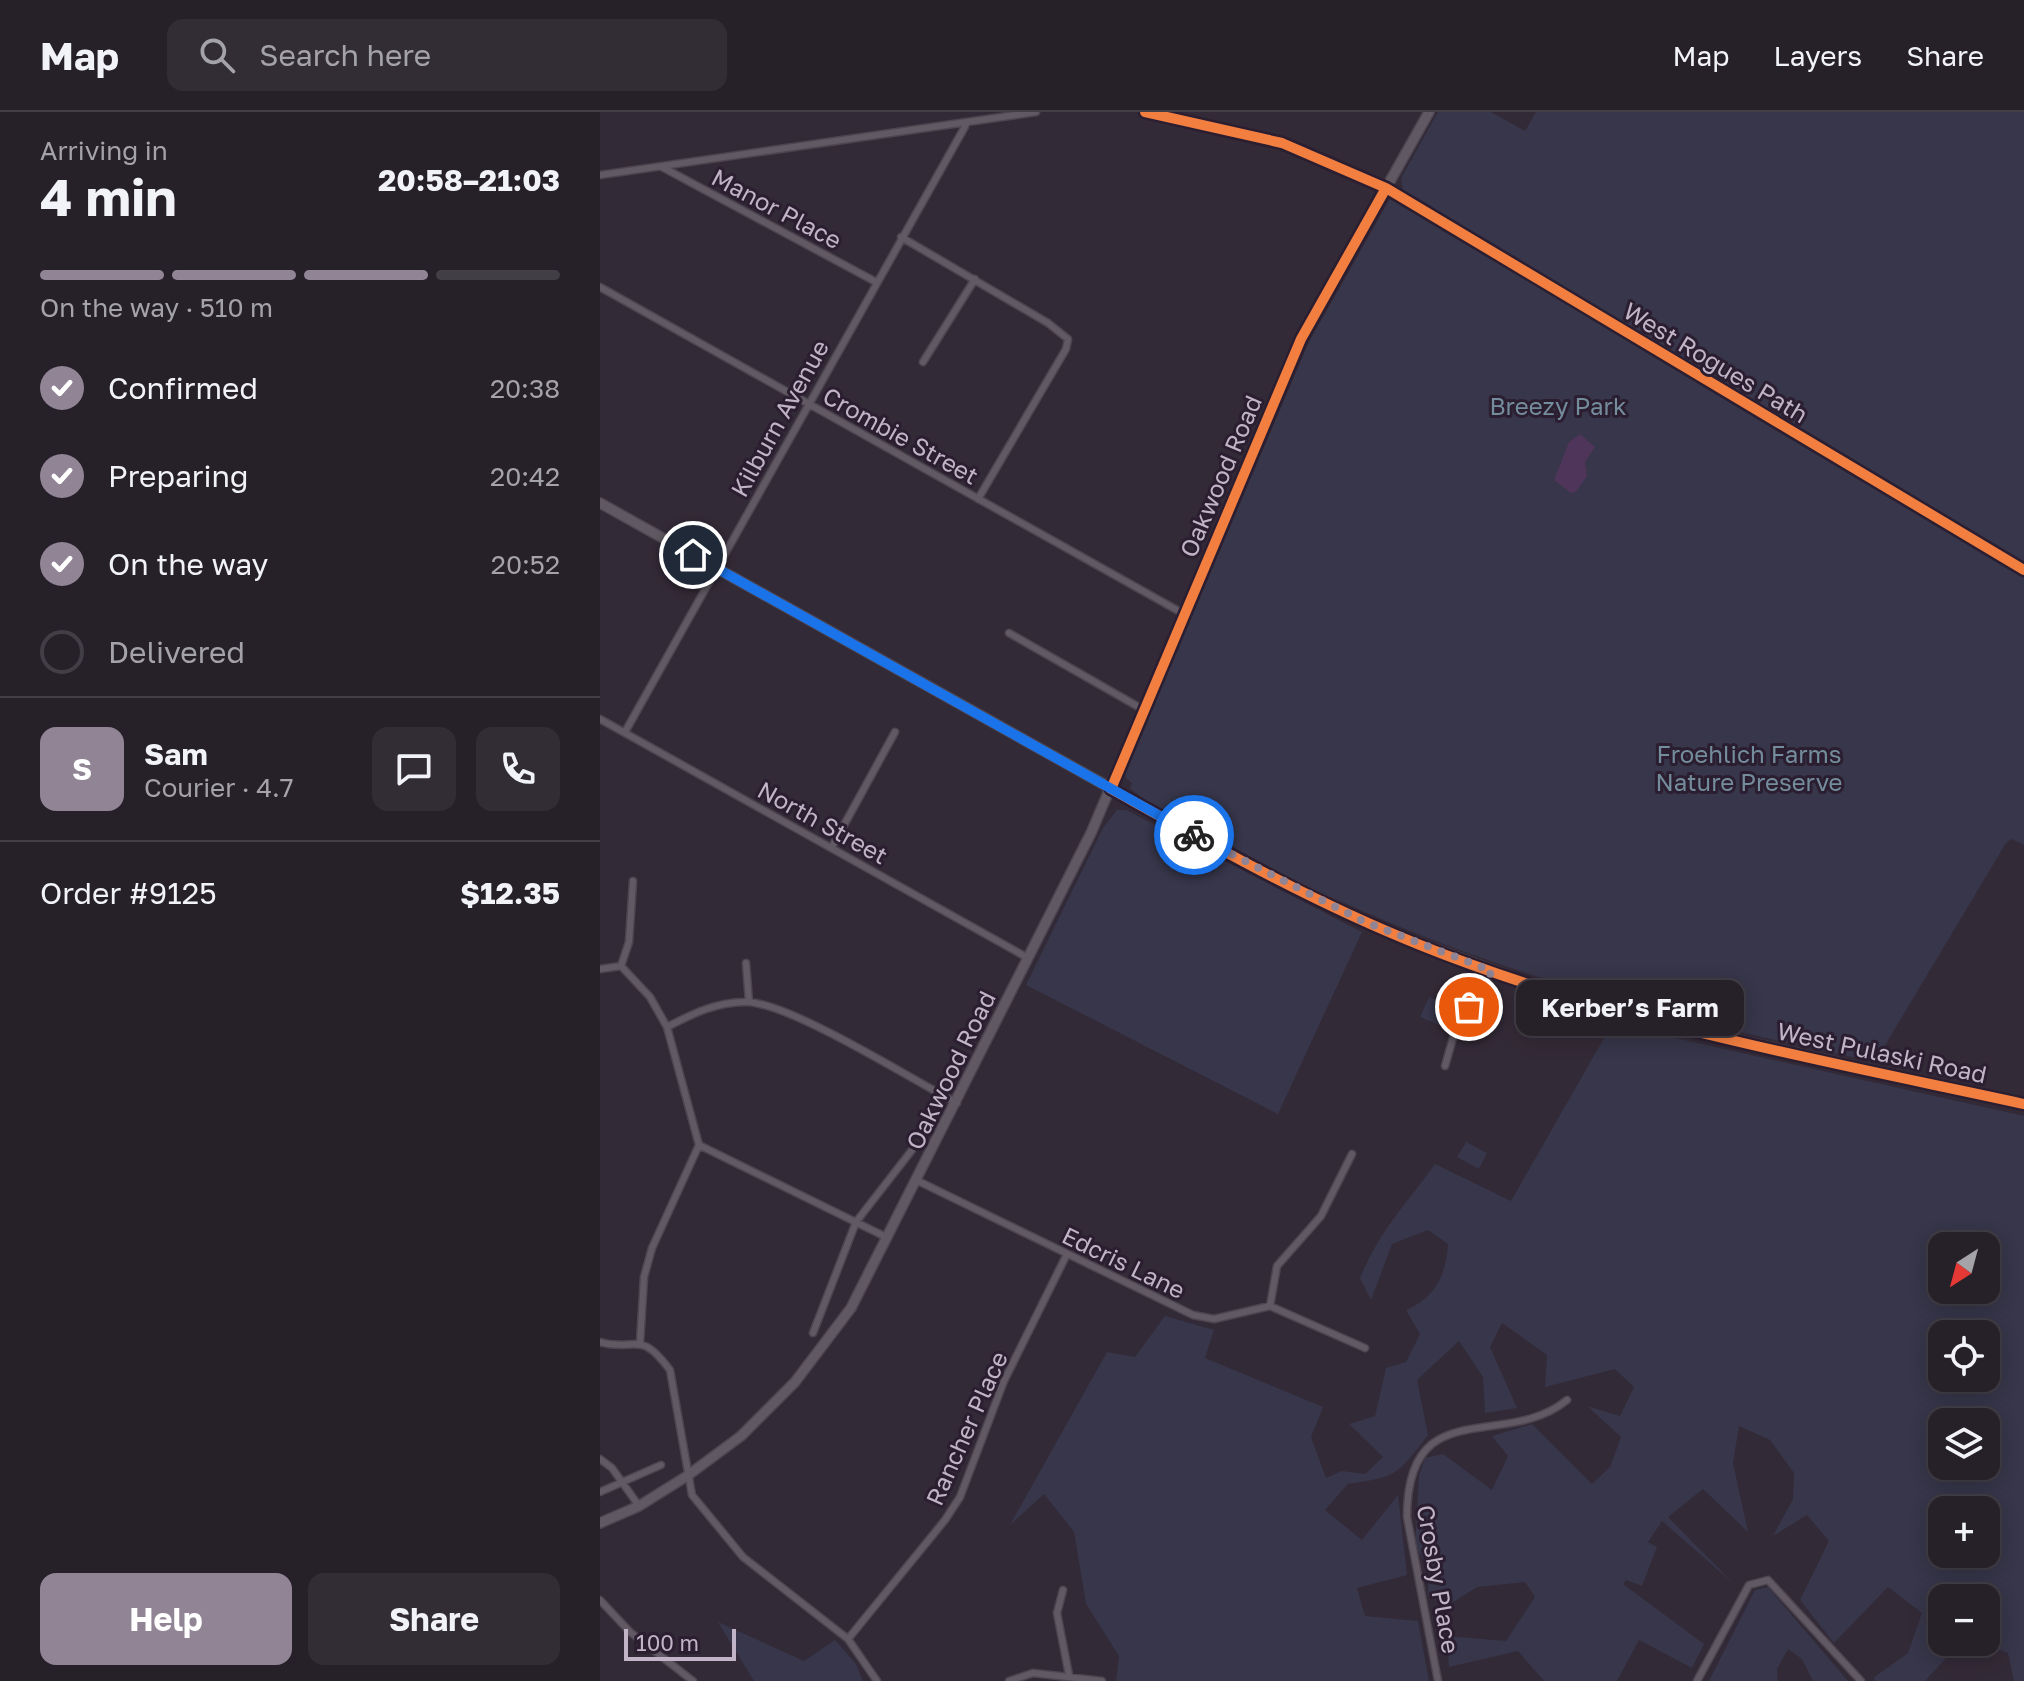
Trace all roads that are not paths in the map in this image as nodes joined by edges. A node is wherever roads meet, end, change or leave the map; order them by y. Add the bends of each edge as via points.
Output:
1 (1036, 112) edge
2 (1145, 112) edge
3 (1429, 112) edge
4 (967, 123) junction
5 (662, 167) junction
6 (600, 175) edge
7 (1386, 188) junction
8 (901, 237) junction
9 (975, 279) junction
10 (876, 282) junction
11 (600, 287) edge
12 (923, 362) dead end
13 (808, 404) junction
14 (978, 499) junction
15 (600, 503) edge
16 (716, 568) junction
17 (2024, 570) edge
18 (1184, 614) junction
19 (1009, 633) dead end
20 (1144, 710) junction
21 (600, 719) edge
22 (625, 732) junction
23 (895, 732) dead end
24 (1111, 789) junction
25 (832, 847) junction
26 (633, 881) dead end
27 (1028, 958) junction
28 (746, 963) dead end
29 (621, 966) junction
30 (600, 969) edge
31 (1492, 971) junction
32 (749, 1002) junction
33 (667, 1027) junction
34 (1445, 1066) dead end
35 (957, 1103) junction
36 (2024, 1104) edge
37 (699, 1145) junction
38 (912, 1150) dead end
39 (1352, 1154) dead end
40 (918, 1181) junction
41 (856, 1222) junction
42 (888, 1238) junction
43 (1067, 1254) junction
44 (1270, 1306) junction
45 (813, 1333) dead end
46 (600, 1342) edge
47 (640, 1343) junction
48 (1365, 1348) dead end
49 (1567, 1400) dead end
50 (600, 1459) edge
51 (661, 1465) dead end
52 (687, 1476) junction
53 (621, 1481) junction
54 (600, 1492) edge
55 (639, 1506) junction
56 (600, 1523) edge
57 (1063, 1590) dead end
58 (600, 1600) edge
59 (848, 1639) junction
60 (1069, 1675) junction
61 (693, 1681) edge
62 (877, 1681) edge
63 (1009, 1681) edge
64 (1102, 1681) edge
65 (1438, 1681) edge
66 (1697, 1681) edge
67 (1861, 1681) edge

1 - 4 street
2 - 7 main road, West Rogues Path via 1282,143
3 - 7 main road, Oakwood Road
4 - 5 street
4 - 8 street, Kilburn Avenue
5 - 6 street
5 - 10 street, Manor Place
7 - 17 main road, West Rogues Path
7 - 18 main road, Oakwood Road via 1301,339
8 - 9 street
8 - 10 street, Kilburn Avenue
9 - 12 street
9 - 14 street via 1068,339
10 - 13 street, Kilburn Avenue
11 - 13 street, Crombie Street
13 - 14 street, Crombie Street
13 - 16 street, Kilburn Avenue
14 - 18 street, Crombie Street
15 - 16 main road, West Pulaski Road
16 - 22 street, Kilburn Avenue
16 - 24 main road, West Pulaski Road
18 - 20 main road, Oakwood Road
19 - 20 street
20 - 24 main road, Oakwood Road
21 - 22 street, North Street
22 - 25 street, North Street
23 - 25 street
24 - 27 main road, Oakwood Road
24 - 31 main road, West Pulaski Road via 1294,888 1386,931
25 - 27 street, North Street
26 - 29 street via 629,942
27 - 35 main road, Oakwood Road
28 - 32 street
29 - 30 street
29 - 33 street via 650,997
31 - 34 street via 1453,1038
31 - 36 main road, West Pulaski Road via 1648,1020
32 - 33 street via 712,1006
32 - 35 street via 807,1023
33 - 37 street
35 - 40 main road, Oakwood Road
37 - 41 street
37 - 47 street via 652,1248 644,1277
38 - 41 street, Oakwood Road
39 - 44 street via 1321,1216 1277,1266
40 - 42 main road, Oakwood Road
40 - 43 street, Edcris Lane
41 - 42 street
41 - 45 street, Oakwood Road
42 - 52 main road, Oakwood Road via 851,1308 795,1382 741,1436
43 - 44 street, Edcris Lane via 1193,1315 1214,1319
43 - 59 street, Rancher Place via 1004,1381 960,1497
44 - 48 street
46 - 47 street
47 - 52 street via 670,1370
49 - 65 street, Crosby Place via 1549,1415 1449,1434 1420,1454 1407,1497 1407,1517
50 - 53 street
51 - 53 street
52 - 55 main road, Oakwood Road
52 - 59 street via 692,1495 743,1557
53 - 54 street
53 - 55 street
55 - 56 main road, Oakwood Road
57 - 60 street via 1057,1613
58 - 61 street via 622,1625
59 - 62 street
60 - 63 street via 1033,1673
60 - 64 street
66 - 67 street via 1749,1585 1768,1580

